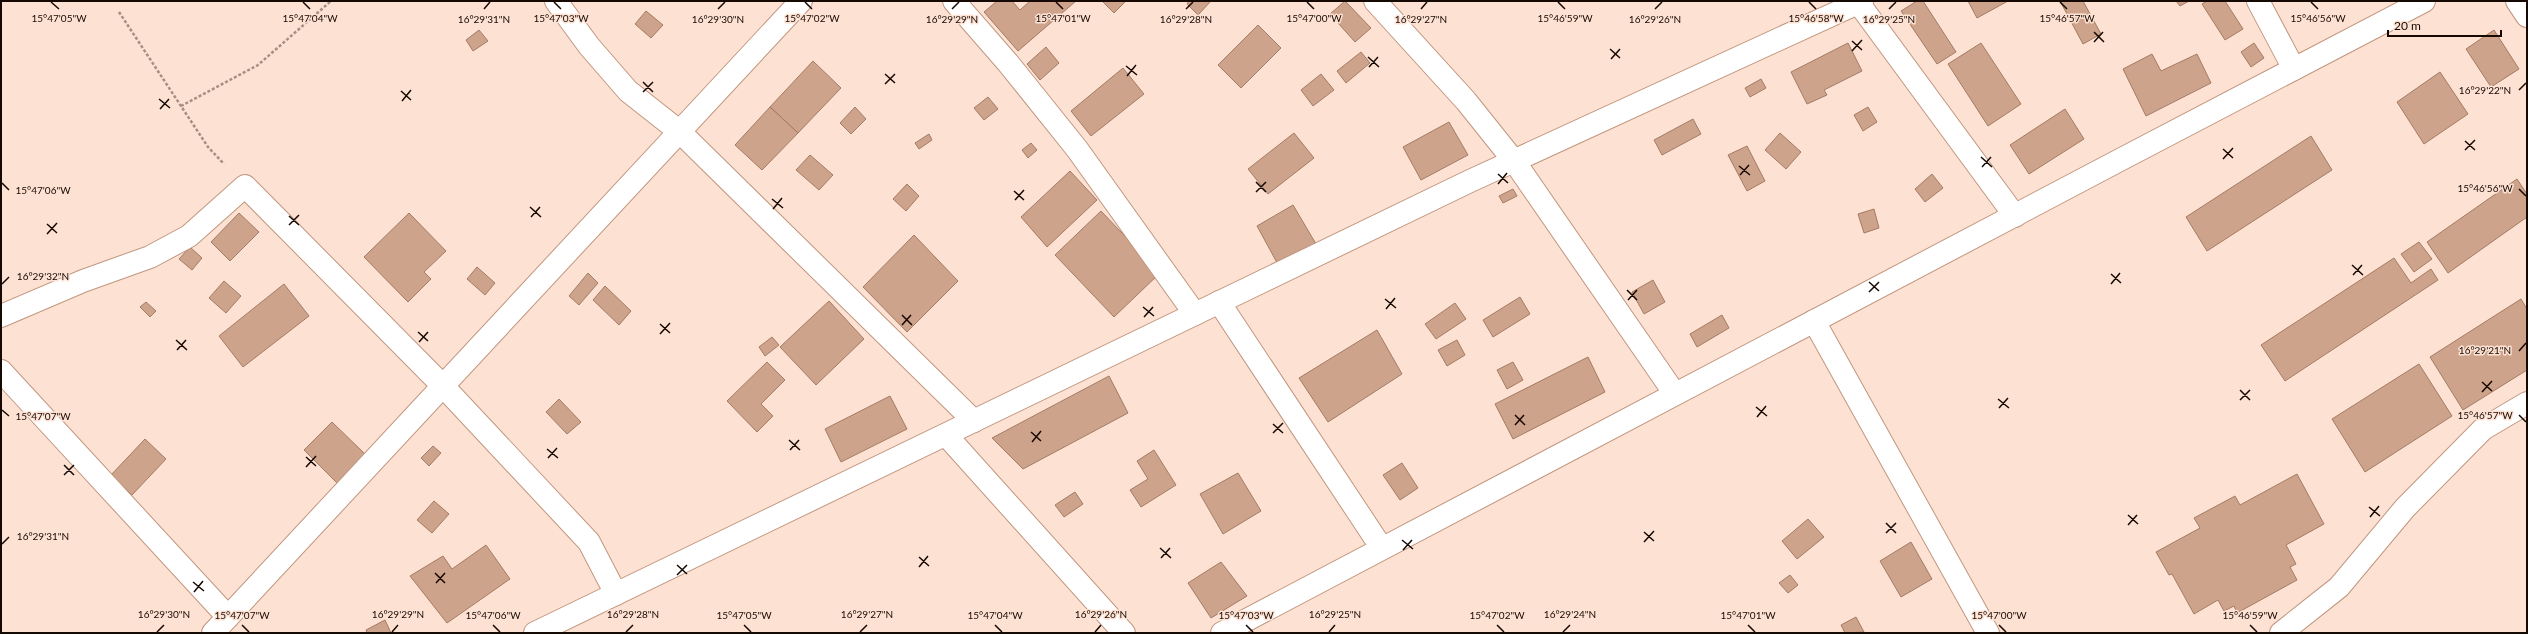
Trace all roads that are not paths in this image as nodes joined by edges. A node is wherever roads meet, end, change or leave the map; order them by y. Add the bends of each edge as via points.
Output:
1 (556, 1) edge
2 (801, 1) edge
3 (954, 1) edge
4 (1376, 1) edge
5 (2258, 1) edge
6 (2424, 1) edge
7 (2517, 1) edge
8 (1859, 2) edge
9 (2527, 16) edge
10 (2294, 69) junction
11 (680, 132) junction
12 (1514, 161) junction
13 (2015, 216) junction
14 (1219, 302) junction
15 (1195, 314) junction
16 (1, 316) edge
17 (1814, 321) junction
18 (1, 371) edge
19 (443, 386) junction
20 (1675, 394) junction
21 (2527, 403) edge
22 (974, 421) junction
23 (946, 435) junction
24 (1381, 547) junction
25 (616, 594) junction
26 (228, 617) junction
27 (213, 633) edge
28 (535, 633) edge
29 (1124, 633) edge
30 (1222, 633) edge
31 (1988, 633) edge
32 (2281, 633) edge

1 - 11 street via 589,46 628,91
2 - 11 street
3 - 15 street via 1077,149
4 - 12 street via 1466,101
5 - 10 street
6 - 10 street
7 - 9 street
8 - 12 street
8 - 13 street
10 - 13 street
11 - 19 street
11 - 22 street
12 - 14 street
12 - 20 street
13 - 17 street
14 - 15 street
14 - 24 street
15 - 22 street
16 - 19 street via 83,281 150,257 189,236 245,186
17 - 20 street
17 - 31 street
18 - 26 street
19 - 25 street via 589,542
19 - 26 street
20 - 24 street via 1507,479
21 - 32 street via 2483,429 2405,508 2339,587
22 - 23 street
23 - 25 street
23 - 29 street
24 - 30 street
25 - 28 street
26 - 27 street

